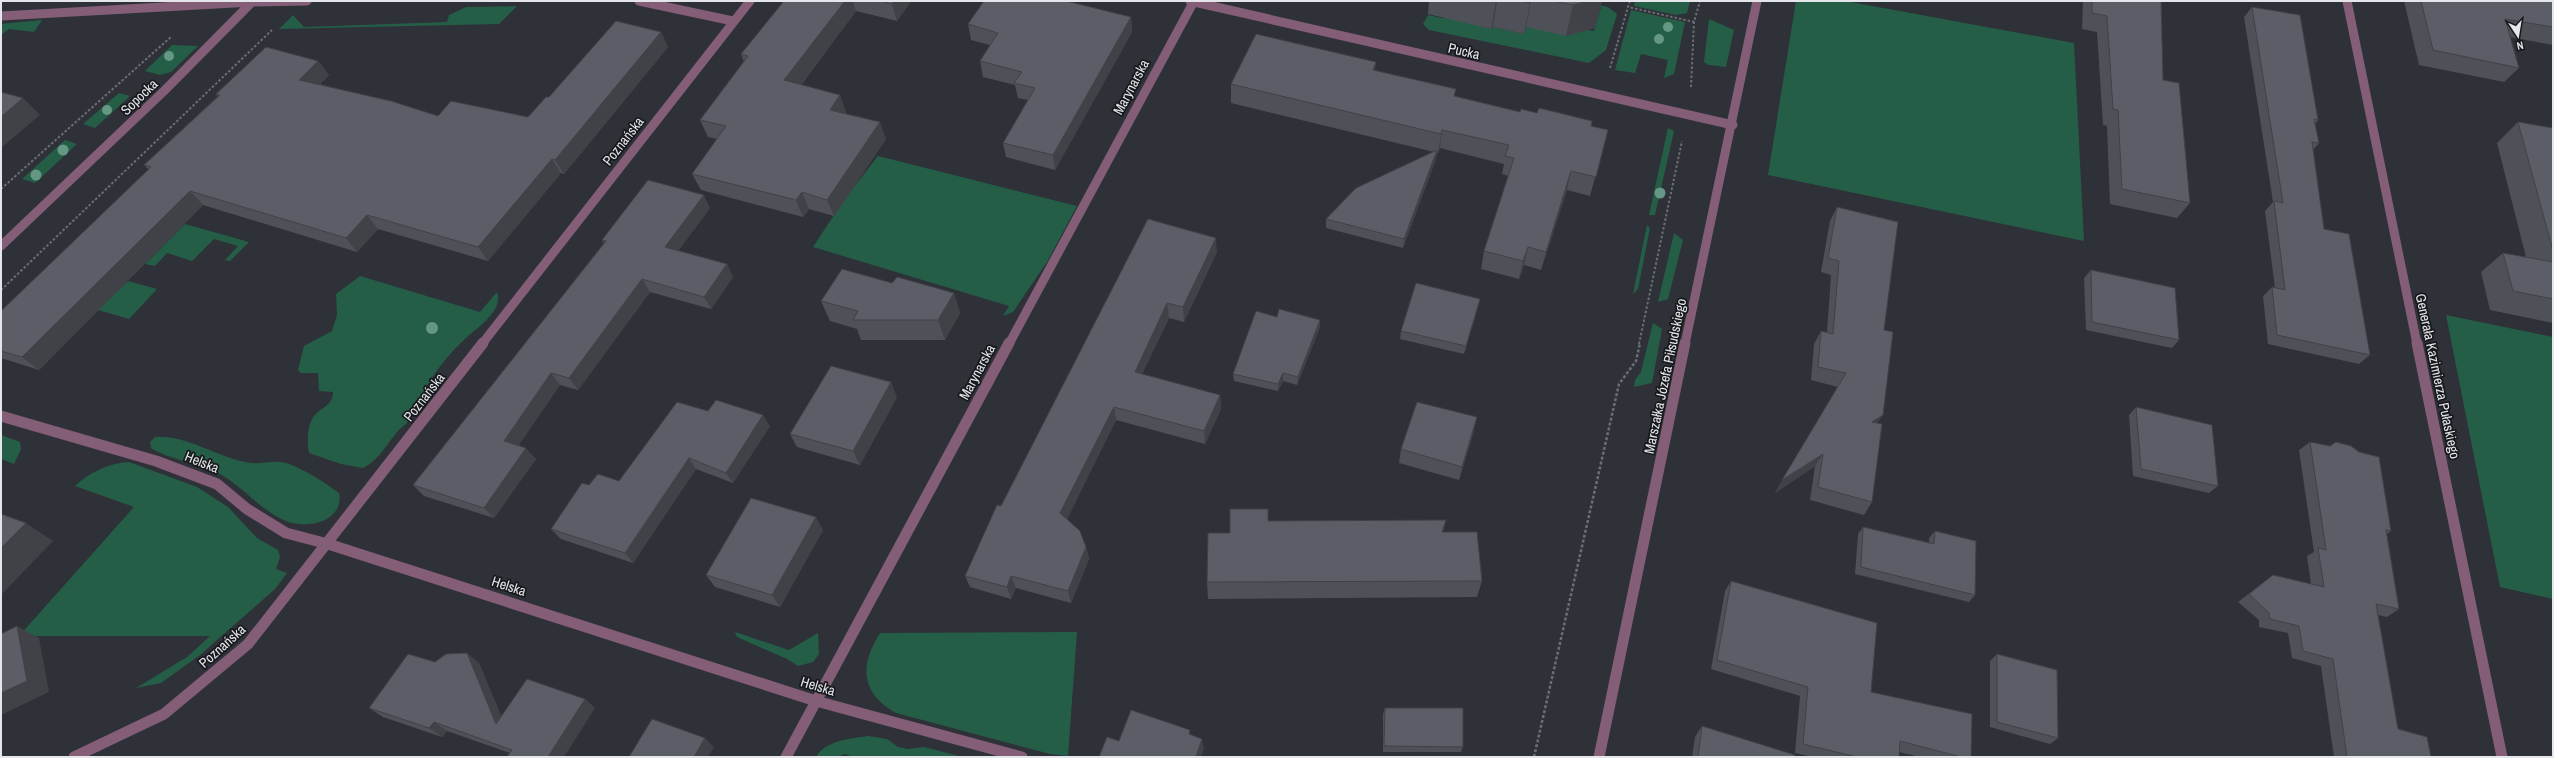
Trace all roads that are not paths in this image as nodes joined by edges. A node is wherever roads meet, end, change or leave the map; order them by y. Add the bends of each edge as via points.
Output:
1 (302, 1) edge
2 (307, 1) edge
3 (639, 1) edge
4 (750, 1) edge
5 (1193, 1) edge
6 (1757, 1) edge
7 (2347, 1) edge
8 (252, 2) junction
9 (1, 16) edge
10 (733, 21) junction
11 (1733, 125) junction
12 (1, 246) edge
13 (1, 416) edge
14 (328, 544) junction
15 (816, 701) junction
16 (74, 757) edge
17 (786, 757) edge
18 (1022, 757) edge
19 (1599, 757) edge
20 (2502, 757) edge

1 - 2 street
1 - 8 street
3 - 10 street
4 - 10 street, Poznańska
5 - 11 street, Pucka
5 - 15 street, Marynarska
6 - 11 street, Marszałka Józefa Piłsudskiego
7 - 20 street, Generała Kazimierza Pułaskiego
8 - 9 street
8 - 12 street, Sopocka via 164,91
10 - 14 street, Poznańska
11 - 19 street, Marszałka Józefa Piłsudskiego
13 - 14 street, Helska via 156,461 217,484 247,509 286,533
14 - 15 street, Helska
14 - 16 street, Poznańska via 248,644 164,714
15 - 17 street, Marynarska
15 - 18 street, Helska

